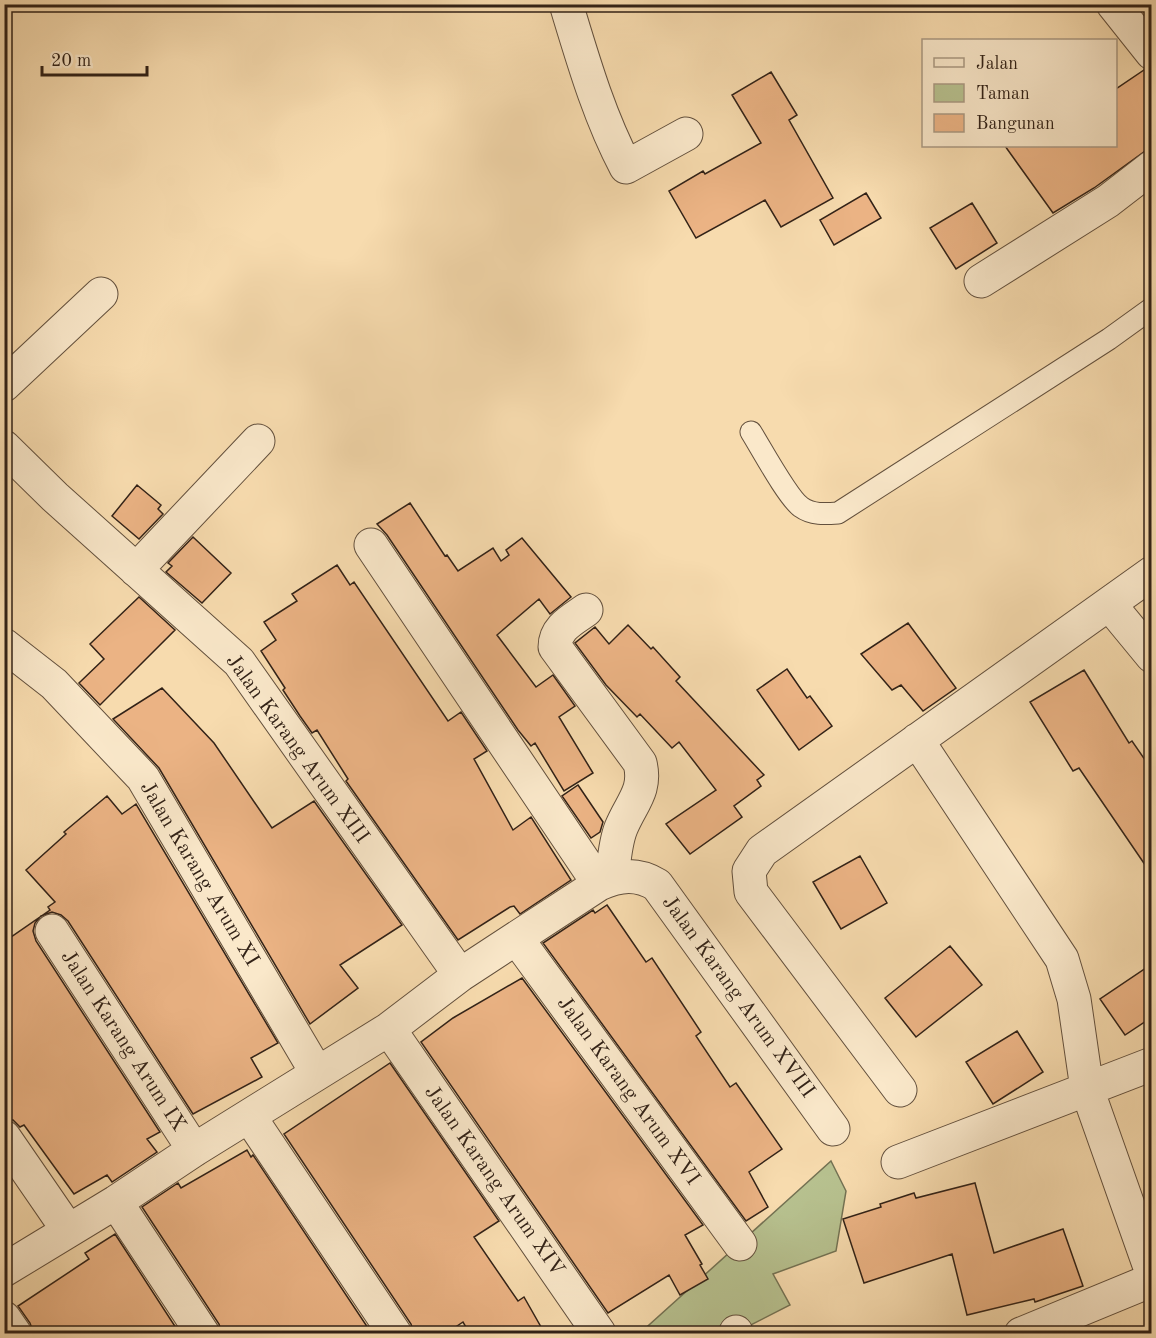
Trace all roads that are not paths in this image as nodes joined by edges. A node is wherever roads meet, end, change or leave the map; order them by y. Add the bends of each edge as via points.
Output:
1 (566, 4) edge
2 (1113, 4) edge
3 (1152, 53) edge
4 (686, 134) dead end
5 (1152, 167) edge
6 (981, 281) dead end
7 (101, 294) dead end
8 (1152, 308) edge
9 (4, 385) edge
10 (751, 432) dead end
11 (258, 441) dead end
12 (4, 447) edge
13 (371, 545) dead end
14 (136, 570) junction
15 (1152, 573) edge
16 (1110, 605) junction
17 (586, 610) dead end
18 (4, 645) edge
19 (1152, 656) edge
20 (917, 740) junction
21 (606, 881) junction
22 (52, 931) dead end
23 (518, 939) junction
24 (460, 975) junction
25 (389, 1029) junction
26 (1152, 1064) edge
27 (317, 1072) junction
28 (1087, 1089) junction
29 (900, 1090) dead end
30 (249, 1116) junction
31 (833, 1129) dead end
32 (4, 1137) edge
33 (194, 1150) junction
34 (898, 1162) dead end
35 (116, 1202) junction
36 (68, 1230) junction
37 (740, 1244) dead end
38 (4, 1270) edge
39 (1152, 1274) edge
40 (1152, 1280) edge
41 (4, 1318) edge
42 (15, 1334) edge
43 (203, 1334) edge
44 (395, 1334) edge
45 (599, 1334) edge
46 (1020, 1334) edge

1 - 4 street via 610,137 626,167
2 - 3 street
5 - 6 street via 1108,201
7 - 9 street
8 - 10 lane via 838,513 819,514 801,507
11 - 14 street
12 - 14 street, Jalan Karang Arum XIII
13 - 21 street
14 - 24 street, Jalan Karang Arum XIII via 238,662
15 - 16 street
16 - 19 street
16 - 20 street
17 - 21 street via 559,630 555,647 640,763 644,775 642,788 621,828
18 - 27 street, Jalan Karang Arum XI via 54,684 143,778
20 - 28 street via 1062,959 1074,999
20 - 29 street via 762,851 749,871 750,891
21 - 23 street
21 - 31 street, Jalan Karang Arum XVIII via 630,876 657,885
22 - 33 street, Jalan Karang Arum IX
23 - 24 street
23 - 37 street, Jalan Karang Arum XVI
24 - 25 street
25 - 27 street
25 - 45 street, Jalan Karang Arum XIV
26 - 28 street
27 - 30 street
28 - 34 street
28 - 39 street
30 - 33 street
30 - 44 street
32 - 36 street
33 - 35 street
35 - 36 street
35 - 43 street
36 - 38 street
40 - 46 street
41 - 42 street

